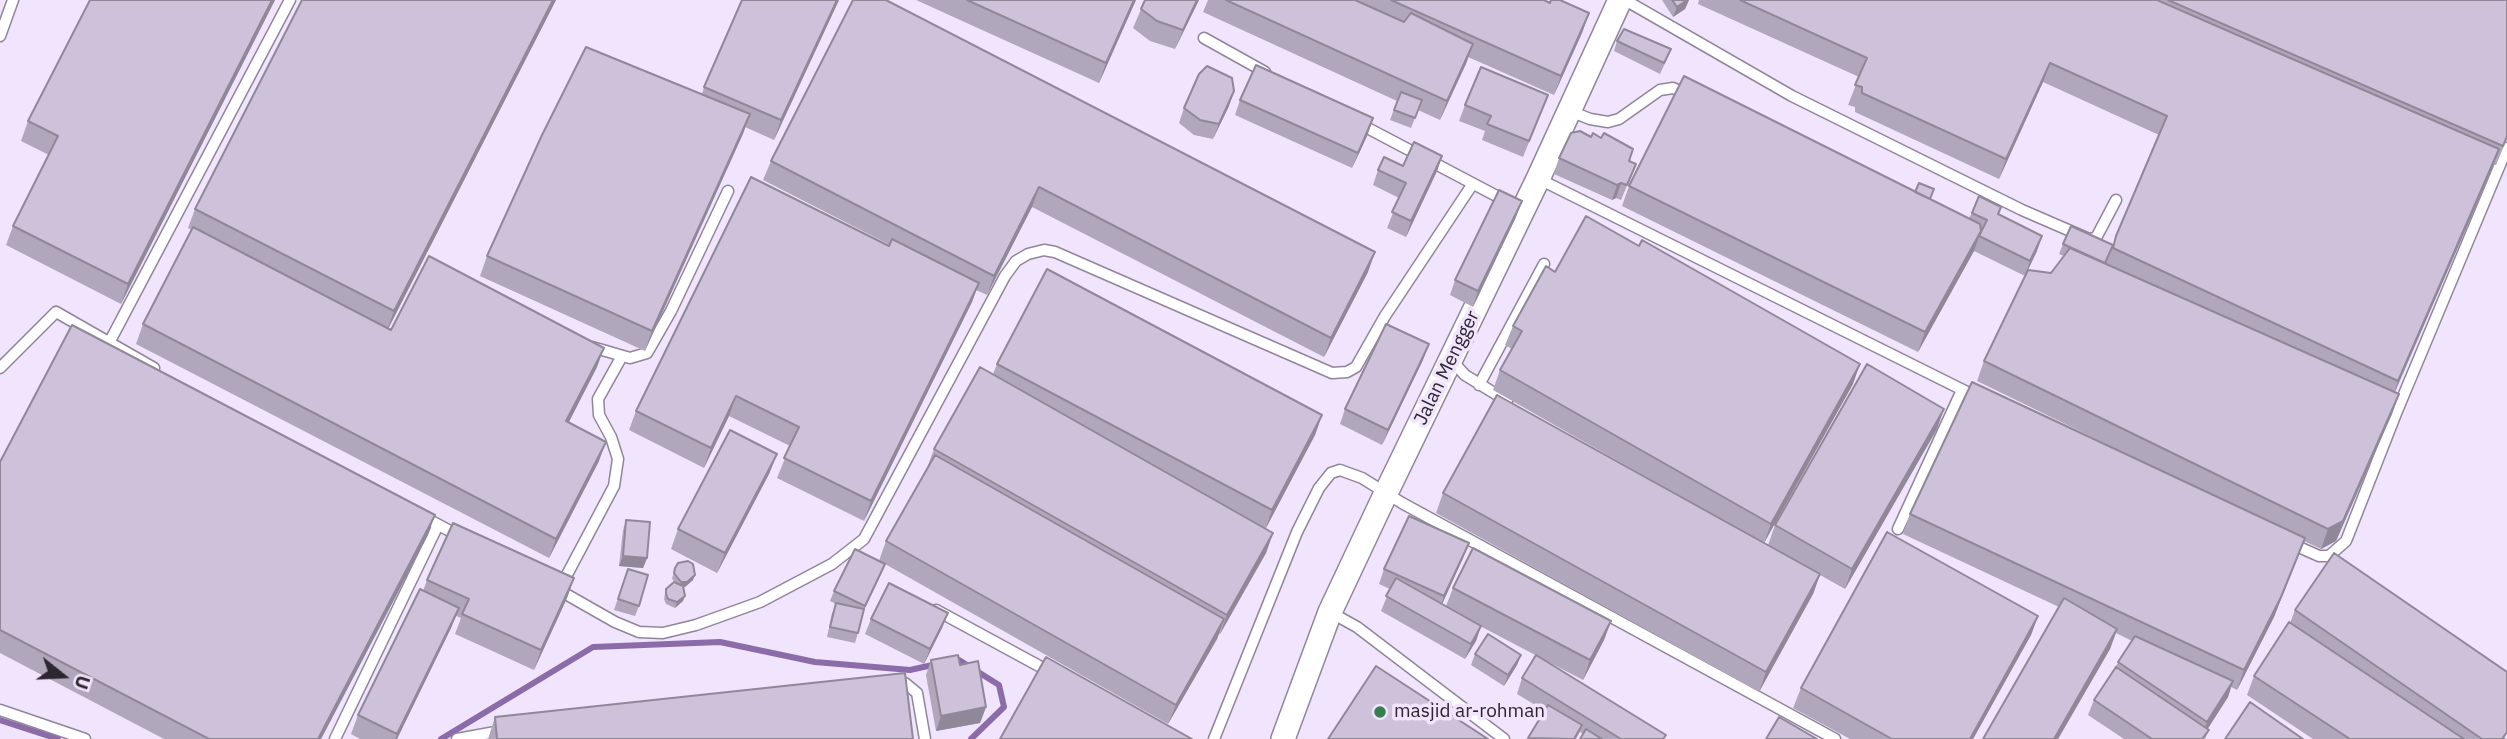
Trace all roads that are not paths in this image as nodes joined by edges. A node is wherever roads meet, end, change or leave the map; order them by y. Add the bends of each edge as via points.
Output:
1 (13, 0) edge
2 (290, 0) edge
3 (1622, 0) edge
4 (0, 36) edge
5 (1204, 38) dead end
6 (1277, 78) edge
7 (1698, 100) edge
8 (1569, 110) junction
9 (1350, 118) edge
10 (2507, 148) edge
11 (1538, 179) junction
12 (1472, 185) junction
13 (728, 191) dead end
14 (2116, 200) dead end
15 (1522, 209) junction
16 (1544, 264) edge
17 (109, 344) junction
18 (587, 346) edge
19 (622, 356) junction
20 (1451, 361) junction
21 (0, 368) edge
22 (170, 377) edge
23 (1479, 385) junction
24 (1962, 390) junction
25 (1987, 402) edge
26 (2384, 405) edge
27 (1516, 407) edge
28 (2397, 411) junction
29 (1386, 493) junction
30 (413, 512) edge
31 (438, 525) junction
32 (1898, 529) dead end
33 (2282, 539) edge
34 (474, 544) edge
35 (547, 583) edge
36 (559, 590) junction
37 (928, 606) edge
38 (1330, 612) junction
39 (1065, 680) edge
40 (878, 685) edge
41 (0, 710) edge
42 (505, 730) edge
43 (85, 739) edge
44 (335, 739) edge
45 (457, 739) edge
46 (925, 739) edge
47 (1214, 739) edge
48 (1283, 739) edge
49 (1504, 739) edge
50 (1835, 739) edge

1 - 4 lane
2 - 17 lane
3 - 8 street, Jalan Mengger
3 - 14 lane via 1793,96 2090,240
5 - 6 lane
7 - 8 lane via 1674,88 1660,90 1608,122
8 - 11 street, Jalan Mengger
9 - 12 lane
10 - 28 lane
11 - 15 street, Jalan Mengger
11 - 24 lane
12 - 15 lane
12 - 36 lane via 1356,367 1347,372 1332,373 1055,252 1028,254 1005,276 864,539 832,564 760,602 663,633 639,632
13 - 19 lane via 647,353
15 - 20 street, Jalan Mengger
16 - 23 lane
17 - 21 lane via 57,312
17 - 22 lane
18 - 19 lane
19 - 36 lane via 598,399 599,415 618,459 617,475
20 - 23 lane
20 - 29 street, Jalan Mengger
23 - 27 lane
24 - 25 lane
24 - 32 lane
26 - 28 lane
28 - 33 lane via 2346,541 2329,556 2319,556
29 - 38 street, Jalan Mengger
29 - 47 lane via 1340,470 1331,473 1319,488
29 - 50 lane
30 - 31 lane
31 - 34 lane
31 - 44 lane
35 - 36 lane
37 - 39 lane
38 - 48 street, Jalan Mengger
38 - 49 lane via 1357,627
40 - 46 lane via 905,683 914,689
41 - 43 lane
42 - 45 lane

